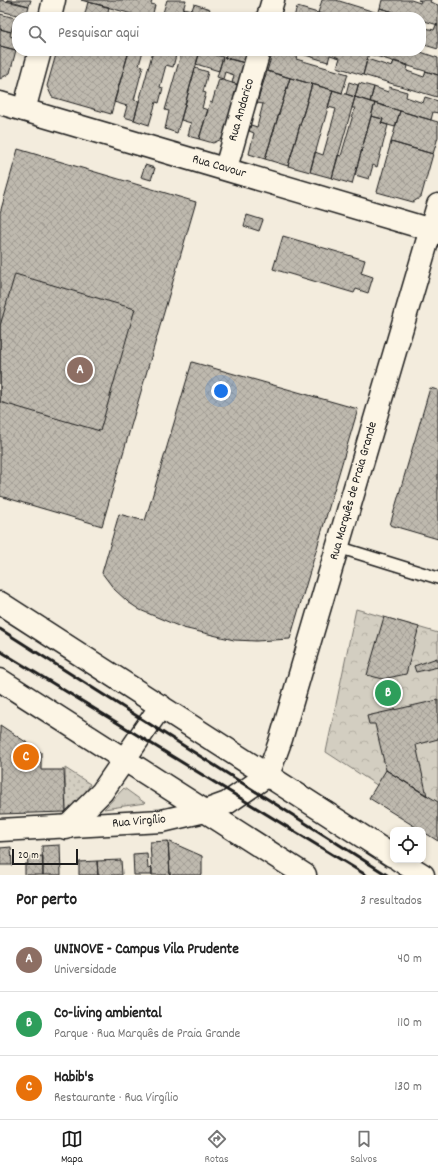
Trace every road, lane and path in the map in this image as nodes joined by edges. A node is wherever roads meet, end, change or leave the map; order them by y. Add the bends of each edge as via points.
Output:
1 (54, 0) edge
2 (273, 0) edge
3 (51, 12) edge
4 (269, 12) edge
5 (39, 56) edge
6 (258, 56) edge
7 (0, 103) edge
8 (24, 110) junction
9 (226, 168) junction
10 (438, 205) edge
11 (434, 231) edge
12 (338, 547) junction
13 (438, 578) edge
14 (0, 603) edge
15 (0, 680) edge
16 (161, 706) junction
17 (124, 759) junction
18 (268, 775) junction
19 (205, 811) junction
20 (66, 828) junction
21 (0, 830) edge
22 (390, 854) edge
23 (405, 863) edge
24 (282, 868) edge
25 (305, 875) edge
26 (423, 875) edge

1 - 3 main road
2 - 4 main road
5 - 8 main road
6 - 9 main road, Rua Andarico
7 - 8 main road, Rua Cavour
8 - 9 main road, Rua Cavour
9 - 11 main road, Rua Cavour
10 - 11 main road, Rua Marquês de Praia Grande
11 - 12 main road, Rua Marquês de Praia Grande
12 - 13 lane
12 - 18 main road, Rua Marquês de Praia Grande
14 - 16 main road
15 - 17 main road
16 - 17 main road
16 - 18 main road
17 - 19 main road
17 - 20 main road via 102,792
18 - 19 main road, Rua Virgílio via 228,803
18 - 22 main road
19 - 20 main road, Rua Virgílio via 162,821
19 - 24 main road
20 - 21 main road, Rua Virgílio
23 - 26 main road
24 - 25 main road

